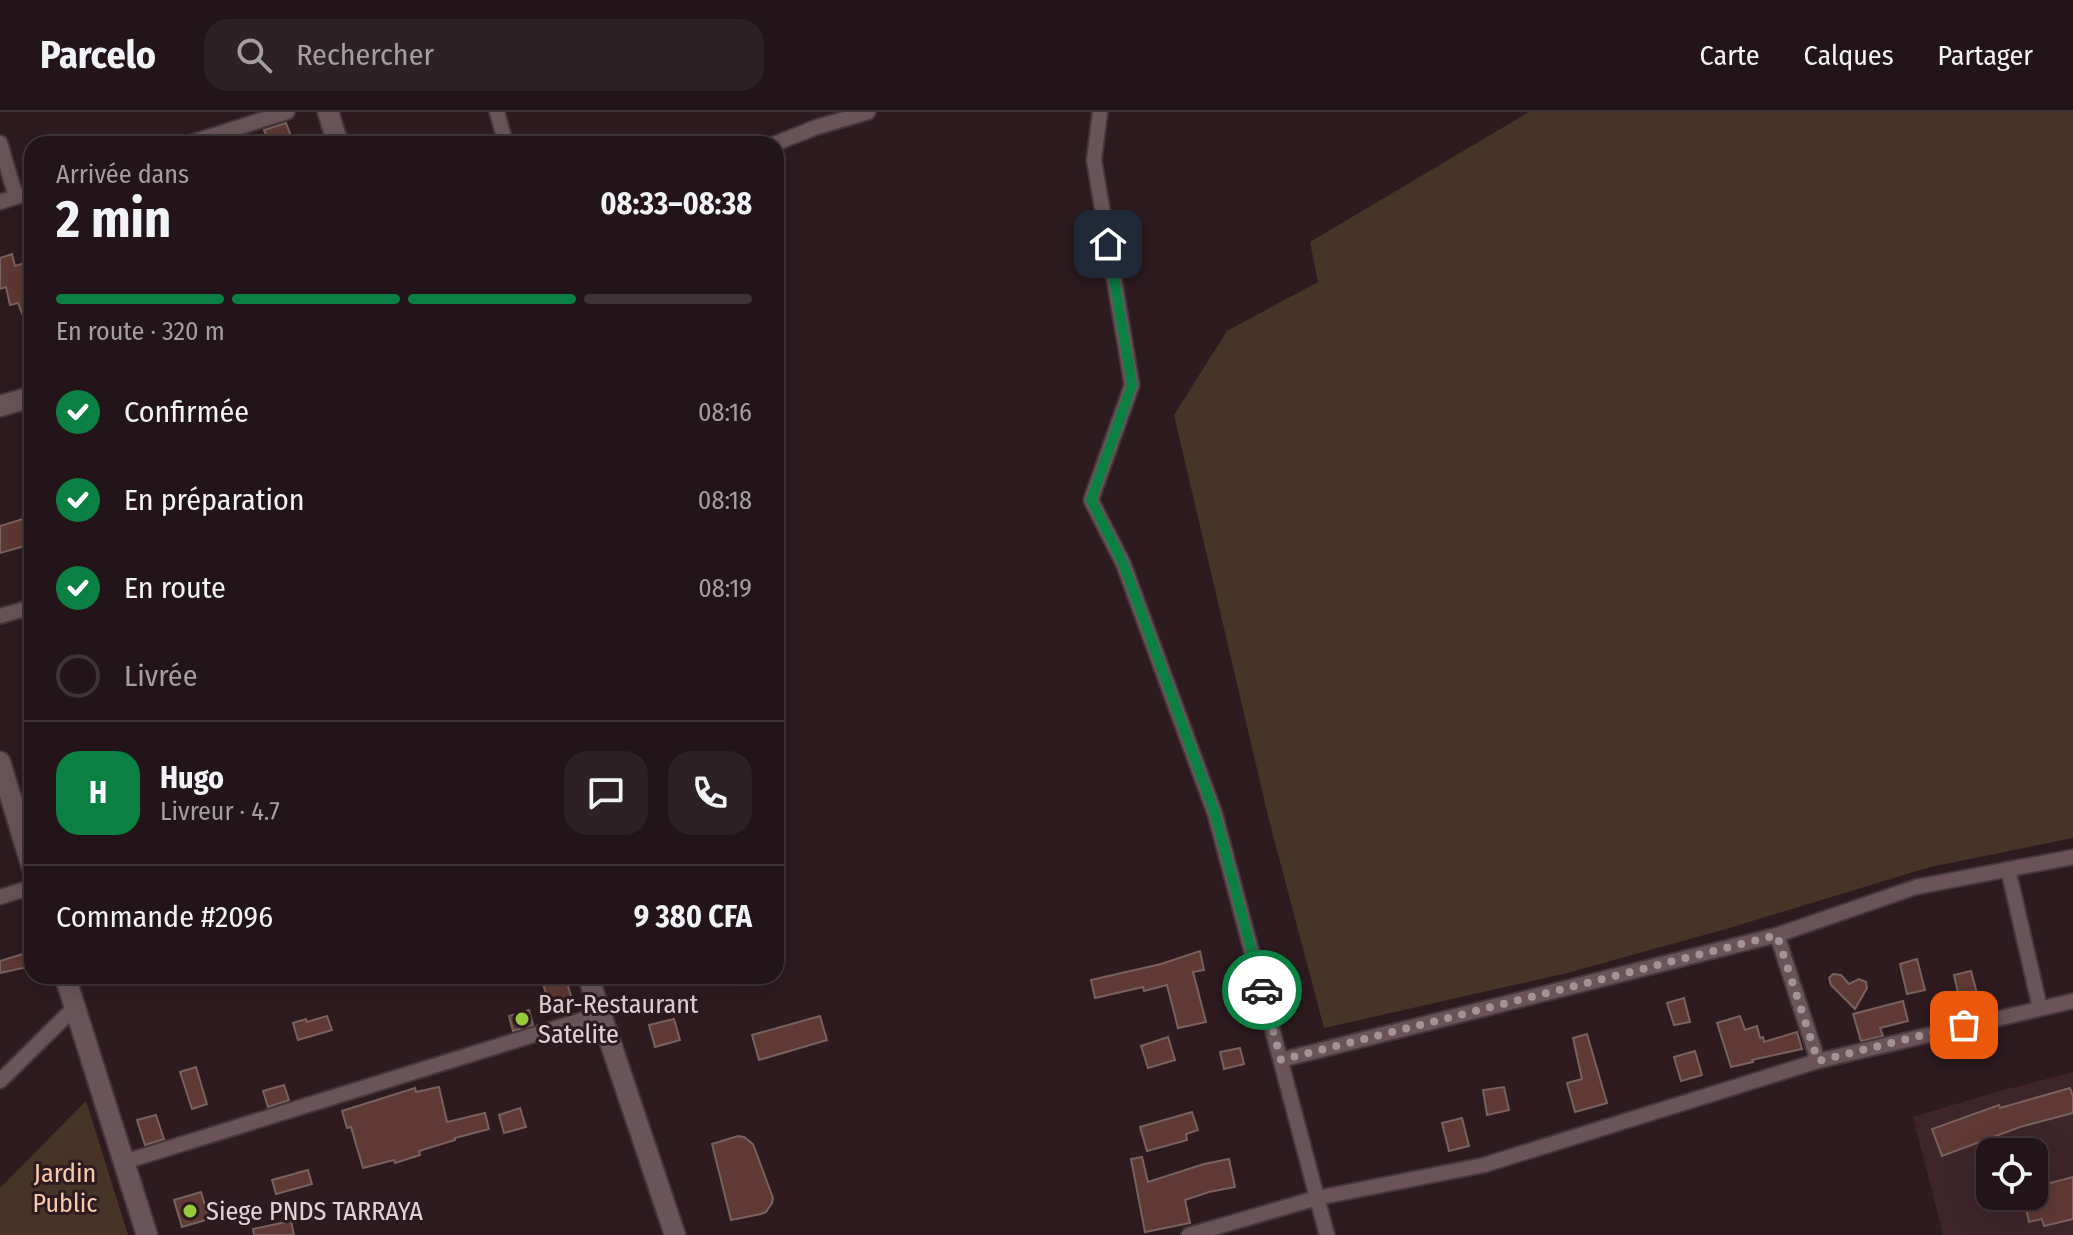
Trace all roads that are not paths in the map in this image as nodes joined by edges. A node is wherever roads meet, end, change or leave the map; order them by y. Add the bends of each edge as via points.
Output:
1 (287, 112) edge
2 (328, 112) edge
3 (497, 112) edge
4 (868, 112) edge
5 (1100, 112) edge
6 (814, 119) edge
7 (211, 136) edge
8 (336, 136) edge
9 (504, 136) edge
10 (784, 138) edge
11 (0, 143) edge
12 (24, 194) edge
13 (16, 197) junction
14 (0, 202) edge
15 (24, 399) edge
16 (0, 406) edge
17 (24, 609) edge
18 (0, 616) edge
19 (0, 762) edge
20 (24, 841) edge
21 (2073, 857) edge
22 (2008, 869) junction
23 (24, 890) edge
24 (0, 897) edge
25 (1777, 935) junction
26 (68, 984) edge
27 (591, 984) edge
28 (2073, 1001) edge
29 (75, 1007) junction
30 (2040, 1008) junction
31 (601, 1014) junction
32 (1281, 1060) junction
33 (1818, 1061) junction
34 (0, 1081) edge
35 (124, 1162) junction
36 (1317, 1198) junction
37 (147, 1235) edge
38 (675, 1235) edge
39 (1189, 1235) edge
40 (1327, 1235) edge

1 - 7 street
2 - 8 street
3 - 9 street
4 - 6 street
5 - 32 street via 1094,160 1132,385 1091,500 1123,563 1215,814
6 - 10 street
11 - 13 street
12 - 13 street
13 - 14 street
15 - 16 street
17 - 18 street
19 - 20 street
21 - 22 street
22 - 25 street via 1916,887
22 - 30 street
23 - 24 street
25 - 32 street
25 - 33 street
26 - 29 street
27 - 31 street
28 - 30 street
29 - 34 street
29 - 35 street
30 - 33 street
31 - 35 street
31 - 38 street
32 - 36 street
33 - 36 street via 1484,1165
35 - 37 street
36 - 39 street
36 - 40 street

